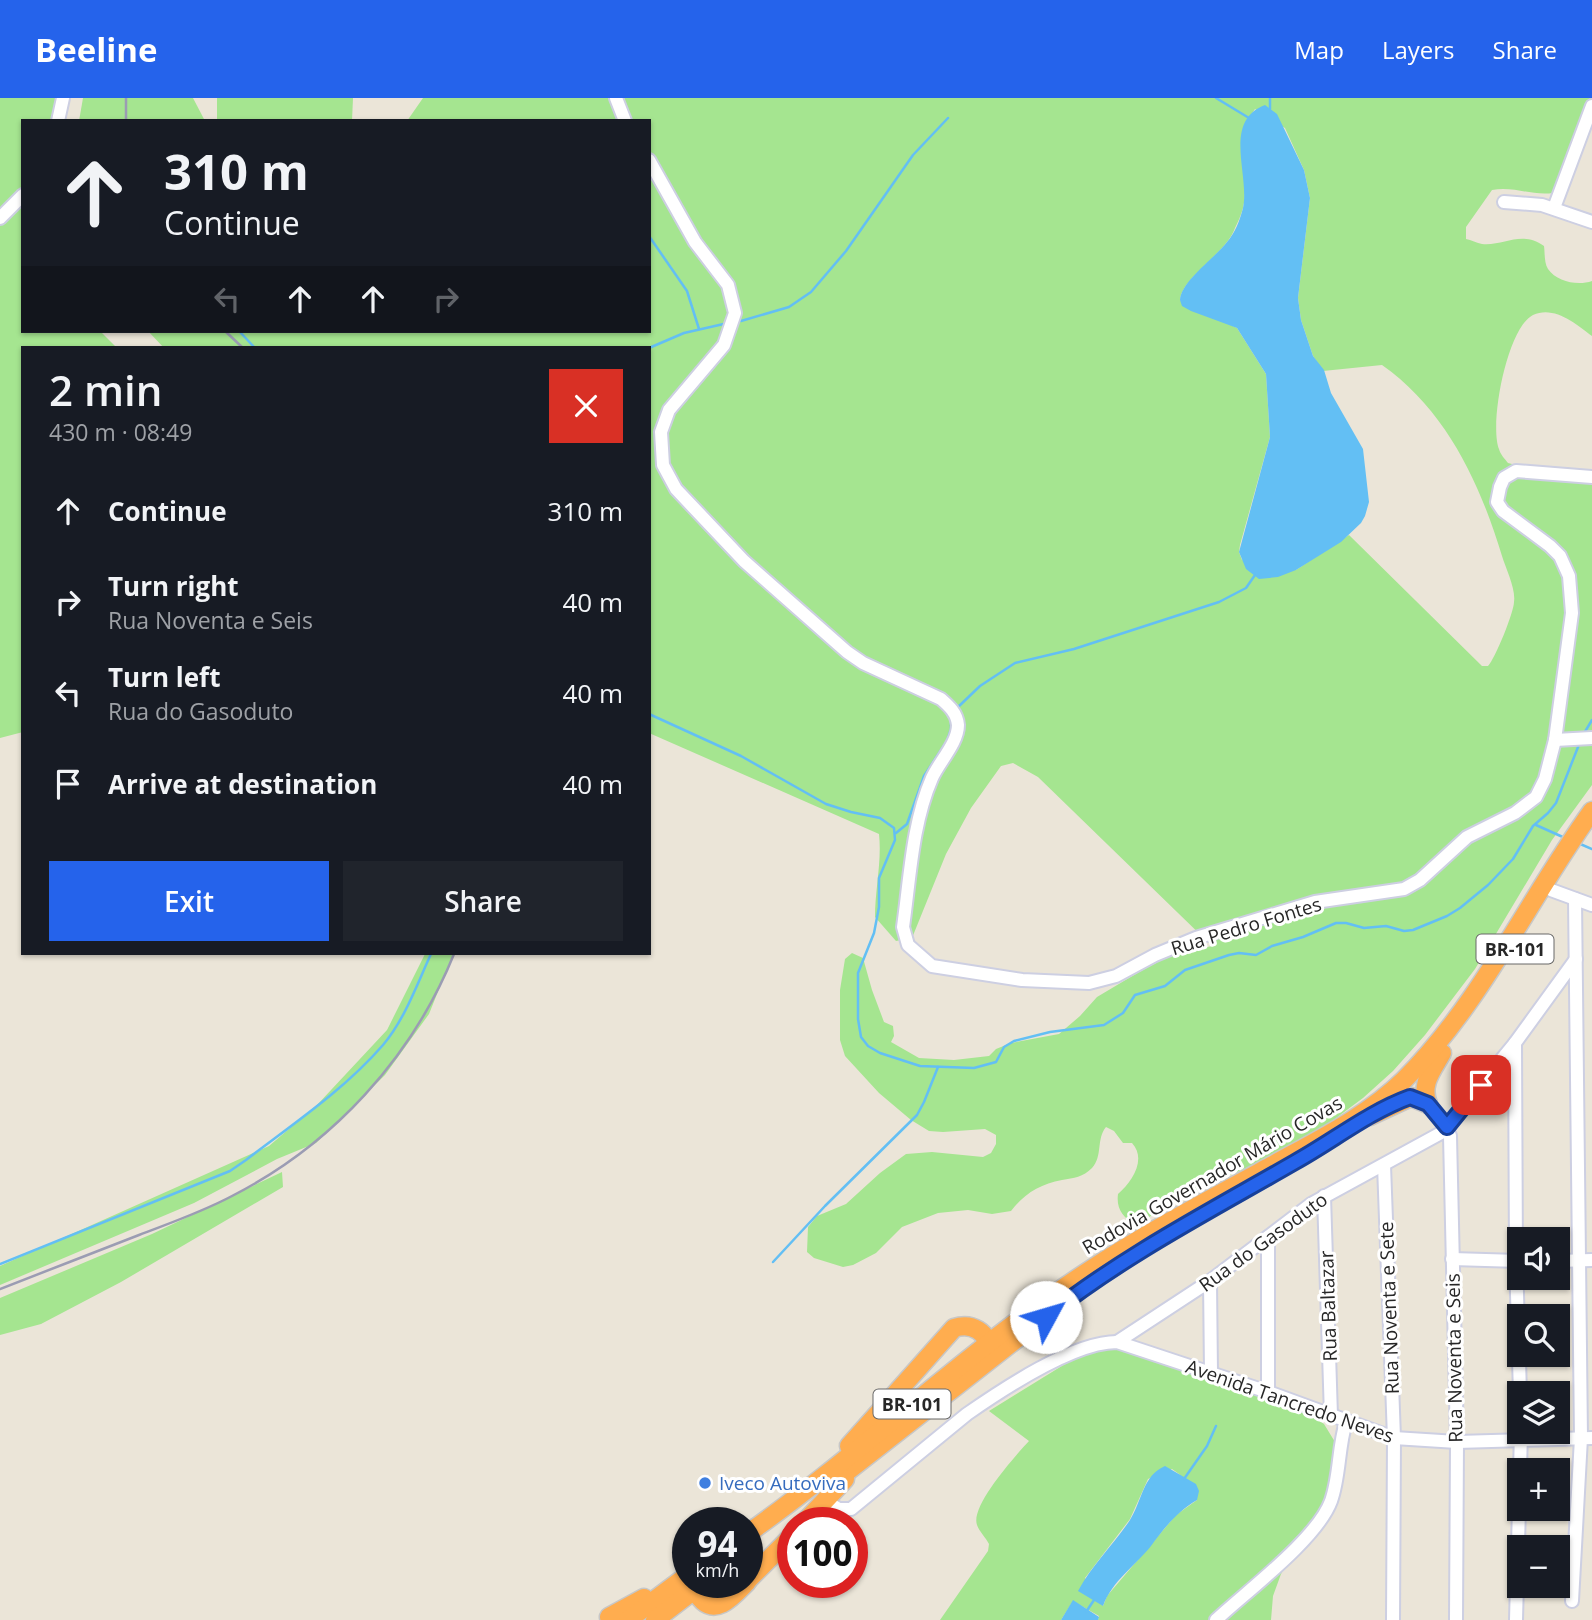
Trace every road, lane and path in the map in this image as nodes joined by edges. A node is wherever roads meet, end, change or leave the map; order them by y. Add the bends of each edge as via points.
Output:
1 (63, 98) edge
2 (616, 98) edge
3 (1592, 106) edge
4 (58, 119) edge
5 (624, 119) edge
6 (651, 164) edge
7 (21, 196) edge
8 (1504, 202) dead end
9 (1555, 208) junction
10 (0, 218) edge
11 (1592, 222) edge
12 (1592, 477) edge
13 (1592, 738) edge
14 (1555, 740) junction
15 (1592, 811) edge
16 (1592, 828) edge
17 (1551, 890) junction
18 (1575, 899) junction
19 (1592, 905) edge
20 (1576, 959) junction
21 (1515, 1044) junction
22 (1441, 1053) junction
23 (1428, 1104) junction
24 (1370, 1116) junction
25 (1447, 1127) junction
26 (1384, 1165) junction
27 (1324, 1196) junction
28 (1517, 1227) edge
29 (1268, 1237) junction
30 (1452, 1259) junction
31 (1586, 1260) edge
32 (1507, 1261) edge
33 (1210, 1281) junction
34 (1518, 1290) edge
35 (989, 1342) junction
36 (1117, 1342) junction
37 (986, 1364) junction
38 (1211, 1373) junction
39 (1520, 1381) edge
40 (1268, 1392) junction
41 (1331, 1416) junction
42 (1346, 1422) junction
43 (1507, 1437) edge
44 (1394, 1438) junction
45 (1586, 1438) edge
46 (1457, 1442) junction
47 (844, 1466) junction
48 (826, 1501) junction
49 (820, 1507) edge
50 (1519, 1521) edge
51 (763, 1523) edge
52 (763, 1535) edge
53 (777, 1551) edge
54 (763, 1566) edge
55 (672, 1586) edge
56 (669, 1587) junction
57 (679, 1598) edge
58 (703, 1598) edge
59 (729, 1598) edge
60 (1572, 1601) dead end
61 (611, 1619) edge
62 (628, 1620) edge
63 (655, 1620) edge
64 (1216, 1620) edge
65 (1393, 1620) edge
66 (1456, 1620) edge
67 (1516, 1620) edge

1 - 4 street
2 - 5 street
3 - 9 street
6 - 14 street, Rua Pedro Fontes via 695,242 727,285 735,313 724,345 669,410 661,432 663,465 676,489 744,561 847,652 941,699 953,711 958,727 955,737 921,808 903,927 905,939 927,963 940,969 1022,980 1102,981 1196,937 1315,902 1404,889 1457,845 1536,797
7 - 10 street
8 - 9 street
9 - 11 street
12 - 14 street, Rua Pedro Fontes via 1516,471 1504,478 1497,496 1503,511 1560,556 1569,576 1572,613
13 - 14 street
15 - 35 highway, Rodovia Governador Mário Covas / BR-101 via 1464,1011 1402,1082 1329,1134 1142,1237
16 - 17 highway, Rodovia Governador Mário Covas / BR-101
17 - 18 street
17 - 22 highway, Rodovia Governador Mário Covas / BR-101 via 1479,1005
18 - 19 street
18 - 20 street
20 - 21 street, Rua do Gasoduto
20 - 31 street
21 - 25 street, Rua do Gasoduto
21 - 28 street
22 - 23 highway via 1425,1086
22 - 24 highway, Rodovia Governador Mário Covas / BR-101
23 - 24 highway via 1410,1097
23 - 25 street
24 - 37 highway, Rodovia Governador Mário Covas / BR-101 via 1086,1285
25 - 26 street, Rua do Gasoduto
25 - 30 street, Rua Noventa e Seis
26 - 27 street, Rua do Gasoduto
26 - 44 street, Rua Noventa e Sete
27 - 29 street, Rua do Gasoduto
27 - 41 street, Rua Baltazar
29 - 33 street, Rua do Gasoduto
29 - 40 street
30 - 32 street
30 - 46 street, Rua Noventa e Seis
31 - 45 street
33 - 36 street, Rua do Gasoduto
33 - 38 street
34 - 39 street
35 - 37 highway
35 - 47 highway, Rodovia Governador Mário Covas / BR-101
35 - 47 highway via 982,1332 963,1325 946,1335 856,1435
36 - 38 street, Avenida Tancredo Neves
36 - 48 street via 1066,1357 986,1401 851,1509 839,1509
37 - 47 highway, Rodovia Governador Mário Covas / BR-101
38 - 40 street, Avenida Tancredo Neves
40 - 41 street, Avenida Tancredo Neves
41 - 42 street, Avenida Tancredo Neves
42 - 44 street, Avenida Tancredo Neves
42 - 64 street via 1335,1487 1325,1513 1304,1539
43 - 46 street, Avenida Tancredo Neves
44 - 46 street, Avenida Tancredo Neves
44 - 65 street, Rua Noventa e Sete
45 - 60 street
46 - 66 street, Rua Noventa e Seis
47 - 48 highway via 842,1485
47 - 51 highway, Rodovia Governador Mário Covas / BR-101
47 - 52 highway, Rodovia Governador Mário Covas / BR-101
48 - 49 highway
50 - 67 street
53 - 54 highway
55 - 56 highway
56 - 61 highway via 626,1606
56 - 62 highway
57 - 63 highway
58 - 59 highway via 716,1607

